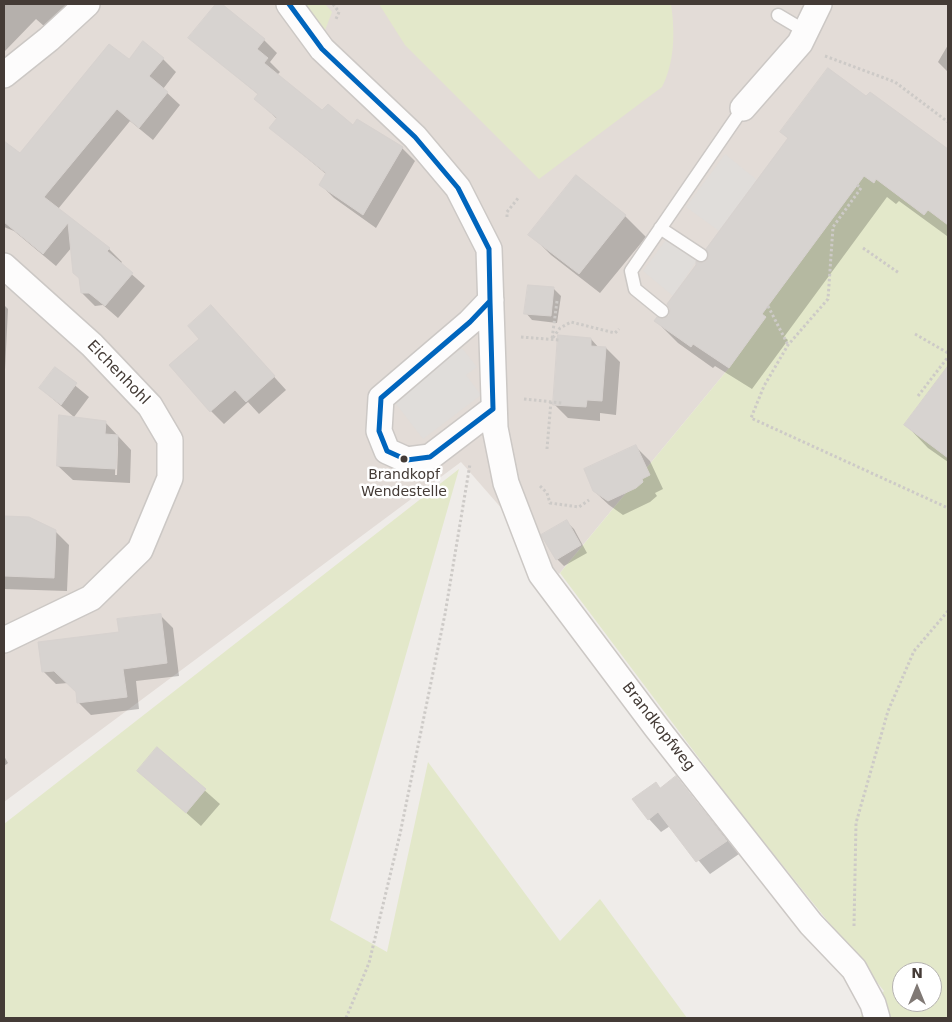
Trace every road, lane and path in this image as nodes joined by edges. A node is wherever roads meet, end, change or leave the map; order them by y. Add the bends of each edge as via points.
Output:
1 (87, 4) edge
2 (289, 4) edge
3 (333, 4) edge
4 (819, 4) edge
5 (339, 12) dead end
6 (778, 15) dead end
7 (803, 37) junction
8 (4, 75) edge
9 (743, 108) joint
10 (948, 122) edge
11 (857, 185) dead end
12 (660, 228) junction
13 (863, 248) dead end
14 (701, 255) dead end
15 (4, 266) edge
16 (898, 273) dead end
17 (492, 300) junction
18 (557, 301) dead end
19 (768, 306) dead end
20 (662, 311) dead end
21 (521, 328) dead end
22 (619, 330) dead end
23 (915, 334) dead end
24 (552, 339) junction
25 (559, 340) dead end
26 (788, 345) junction
27 (948, 355) edge
28 (918, 396) dead end
29 (550, 402) junction
30 (562, 402) dead end
31 (494, 411) junction
32 (548, 449) dead end
33 (506, 483) junction
34 (589, 500) dead end
35 (948, 508) edge
36 (948, 611) edge
37 (4, 640) edge
38 (854, 969) junction
39 (346, 1018) edge
40 (877, 1018) edge

1 - 8 street
2 - 17 street, Brandkopfweg via 322,49 415,137 458,188 489,249
3 - 5 path
4 - 7 street
6 - 7 lane
7 - 9 street
7 - 10 path via 825,56 895,82
9 - 12 lane
11 - 26 path via 861,188 833,227 828,299
12 - 14 lane
12 - 20 lane via 631,271 634,289
13 - 16 path
15 - 37 street, Eichenhohl via 92,345 150,406 170,440 170,478 140,550 133,557 90,598
17 - 31 street, Brandkopfweg
17 - 31 street via 382,398 379,432 387,450 394,454 407,460 430,457
18 - 24 path
19 - 26 path
21 - 24 path via 521,337
22 - 24 path via 615,333 571,322 560,328
23 - 27 path
24 - 25 path
26 - 35 path via 764,386 751,418
27 - 28 path
29 - 30 path
29 - 31 path
29 - 32 path
31 - 33 street, Brandkopfweg
31 - 39 path via 470,462 445,614 400,834 369,963
33 - 34 path via 530,480 547,492 550,503 579,507
33 - 38 street, Brandkopfweg via 541,574 811,924
36 - 38 path via 914,651 888,711 856,823
38 - 40 street, Brandkopfweg

